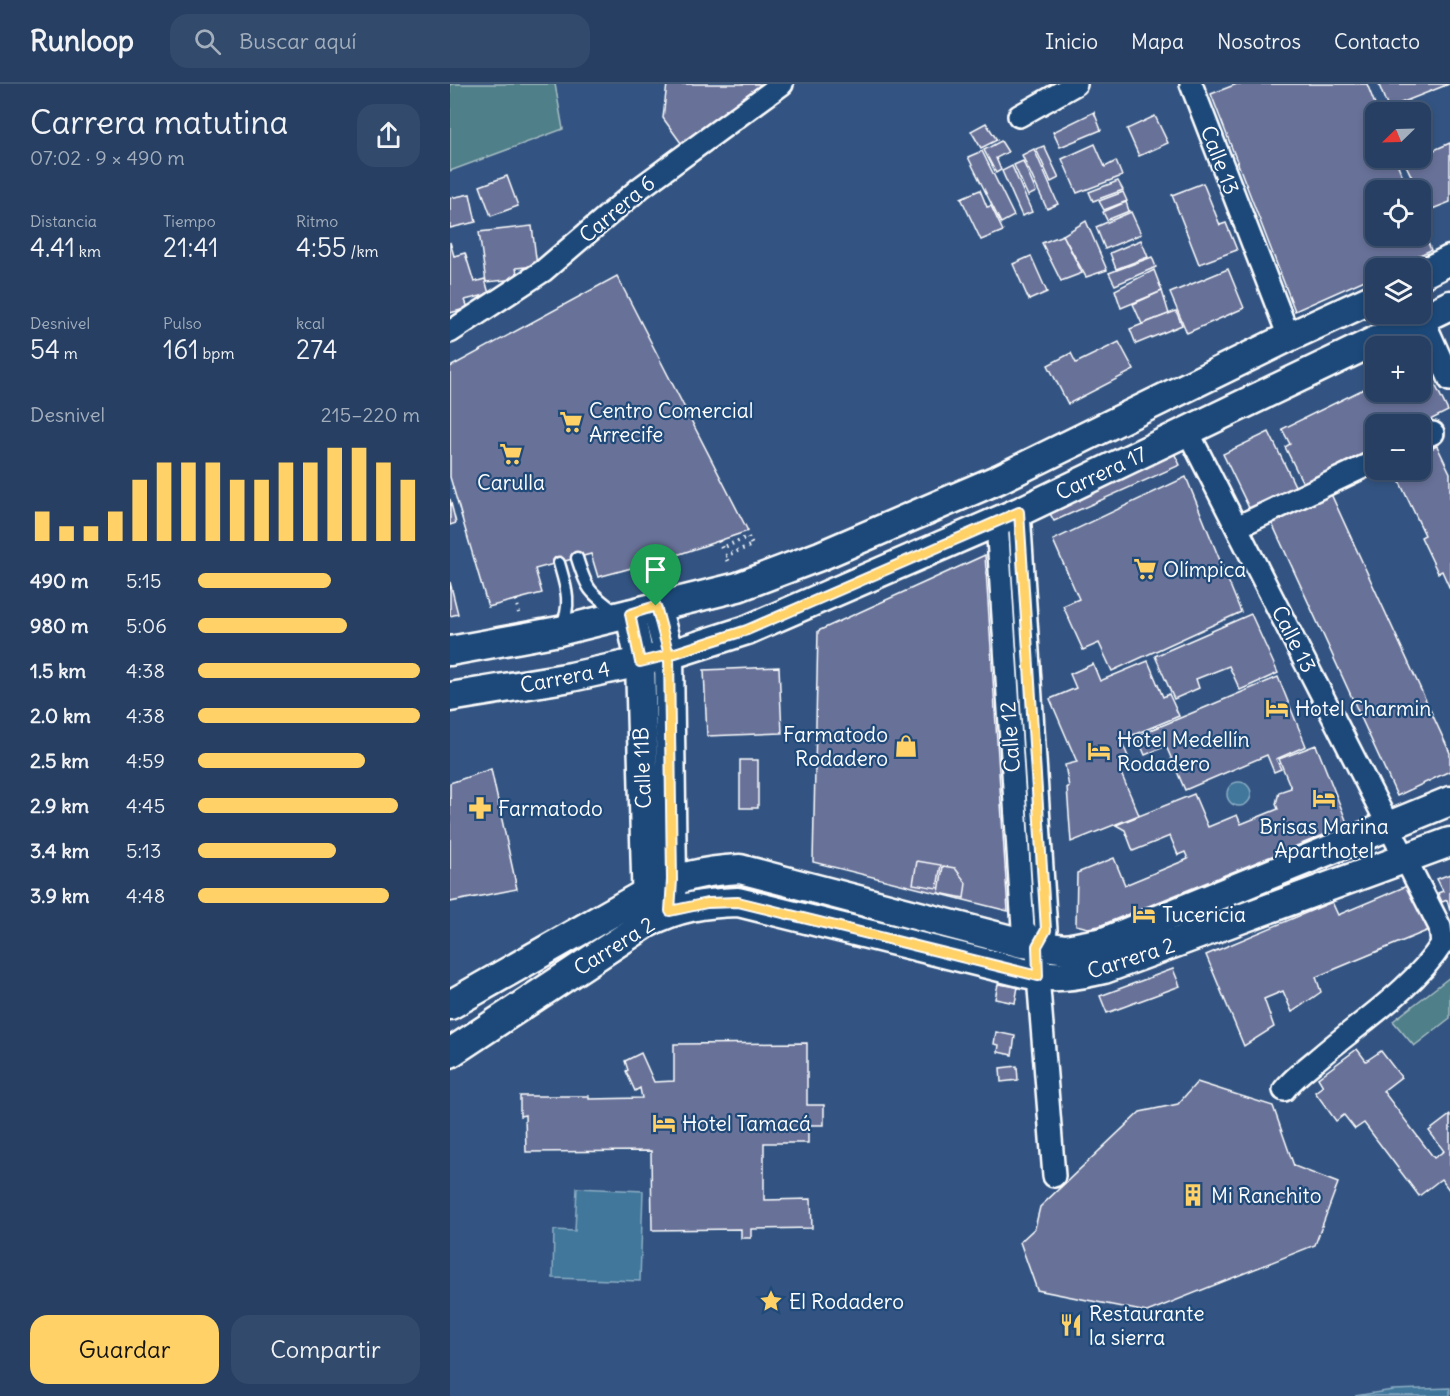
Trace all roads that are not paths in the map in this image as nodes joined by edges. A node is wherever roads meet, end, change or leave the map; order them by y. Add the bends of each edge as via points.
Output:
1 (782, 84) edge
2 (1076, 84) edge
3 (1191, 84) edge
4 (1019, 116) dead end
5 (1450, 260) edge
6 (1431, 270) edge
7 (1365, 302) edge
8 (1450, 305) edge
9 (1431, 314) edge
10 (1411, 324) edge
11 (1426, 324) edge
12 (450, 332) edge
13 (1289, 337) junction
14 (1450, 380) edge
15 (1188, 432) junction
16 (1365, 466) edge
17 (1008, 517) junction
18 (1237, 527) junction
19 (577, 558) dead end
20 (559, 562) dead end
21 (636, 612) junction
22 (747, 630) joint
23 (559, 631) junction
24 (450, 651) edge
25 (669, 655) junction
26 (640, 662) junction
27 (450, 697) edge
28 (1450, 801) edge
29 (1388, 825) junction
30 (1450, 842) edge
31 (1406, 858) junction
32 (672, 880) junction
33 (646, 893) junction
34 (658, 917) junction
35 (1037, 946) junction
36 (1038, 976) junction
37 (450, 1005) edge
38 (450, 1053) edge
39 (1284, 1090) dead end
40 (1054, 1176) dead end

1 - 12 street, Carrera 6 via 640,188 543,271
2 - 4 street
3 - 13 street, Calle 13
5 - 6 street
7 - 13 street, Carrera 17
8 - 9 street, Carrera 17
10 - 15 street, Carrera 17
11 - 14 street
13 - 21 street, Carrera 17 via 999,479 819,556 738,587
15 - 17 street, Carrera 17
15 - 18 street, Calle 13
16 - 18 street
17 - 22 street, Carrera 17
17 - 35 street, Calle 12 via 1023,927
18 - 29 street, Calle 13
19 - 21 lane via 592,595
20 - 23 lane via 568,603
21 - 23 street
21 - 25 street, Calle 11B
21 - 26 street, Calle 11B
22 - 25 street, Carrera 4
23 - 24 street
25 - 26 street, Carrera 4
25 - 32 street, Calle 11B
26 - 27 street, Carrera 4
26 - 33 street, Calle 11B
28 - 29 street, Carrera 2
29 - 31 street, Calle 13
29 - 35 street, Carrera 2 via 1104,942 1066,949
30 - 31 street, Carrera 2
31 - 36 street, Carrera 2 via 1104,969 1069,977
31 - 39 street, Calle 13 via 1440,927 1442,944 1430,963 1396,995
32 - 33 street, Carrera 2
32 - 34 street, Calle 11B
32 - 35 street, Carrera 2 via 706,871 740,869
33 - 34 street, Calle 11B
33 - 37 street, Carrera 2
34 - 36 street, Carrera 2 via 707,903 738,902
34 - 38 street, Carrera 2
35 - 36 street, Calle 12
36 - 40 street, Calle 12

